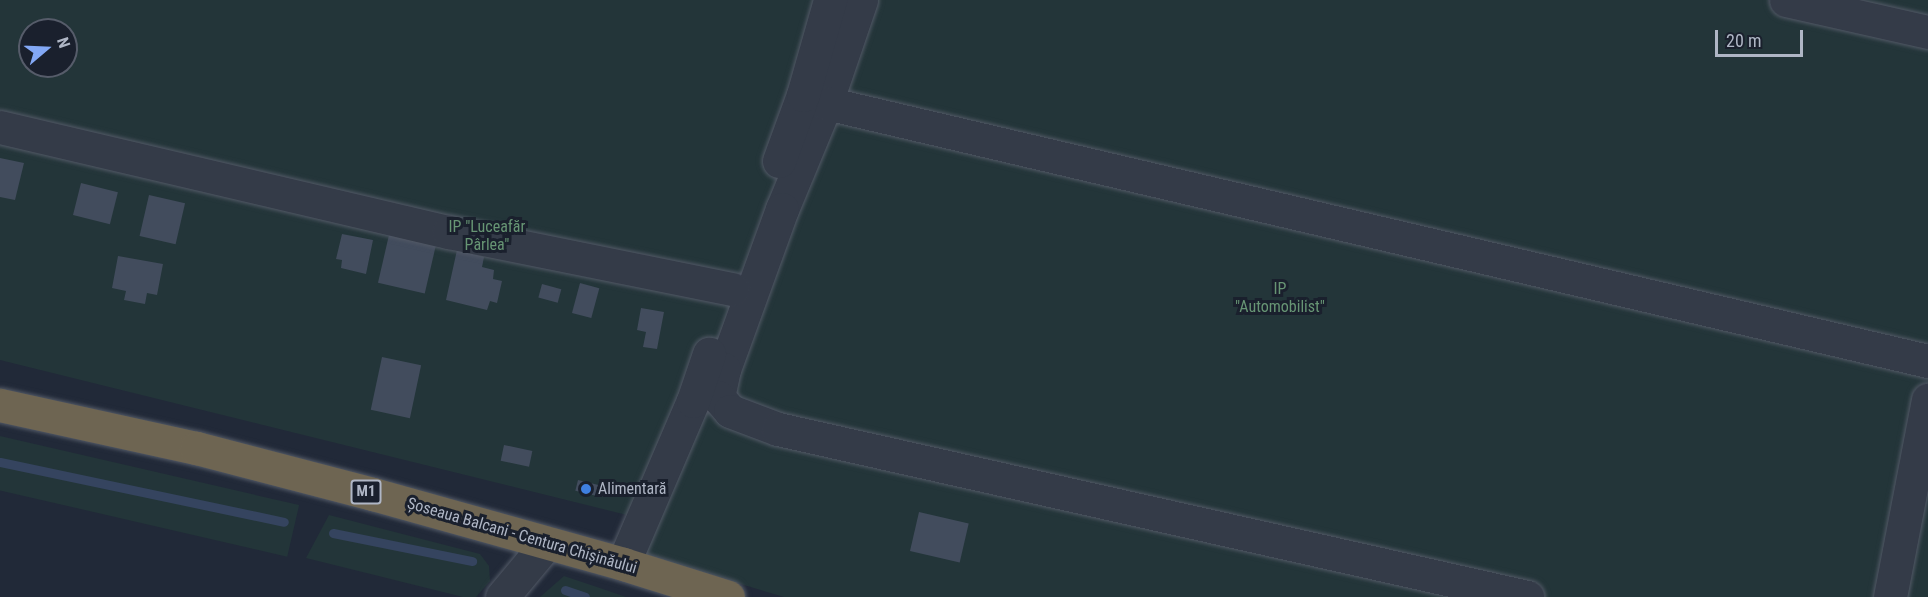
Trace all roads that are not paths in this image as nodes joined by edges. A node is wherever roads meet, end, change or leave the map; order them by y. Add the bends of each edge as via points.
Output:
1 (830, 0) edge
2 (861, 0) edge
3 (1786, 0) edge
4 (1928, 32) edge
5 (826, 103) junction
6 (0, 127) edge
7 (732, 290) junction
8 (1928, 361) edge
9 (1928, 400) edge
10 (0, 405) edge
11 (547, 543) junction
12 (623, 564) junction
13 (502, 597) edge
14 (728, 597) edge
15 (1527, 597) edge
16 (1890, 597) edge

1 - 7 street via 803,95
2 - 5 street
3 - 4 street
5 - 8 street
5 - 15 street via 724,369 718,397 730,411 778,429
6 - 7 street via 448,232
7 - 12 street via 693,401
9 - 16 street
10 - 11 highway, Șoseaua Balcani - Centura Chișinăului / M1 via 196,448
11 - 12 highway, Șoseaua Balcani - Centura Chișinăului / M1
11 - 13 street
12 - 14 highway, Șoseaua Balcani - Centura Chișinăului / M1

